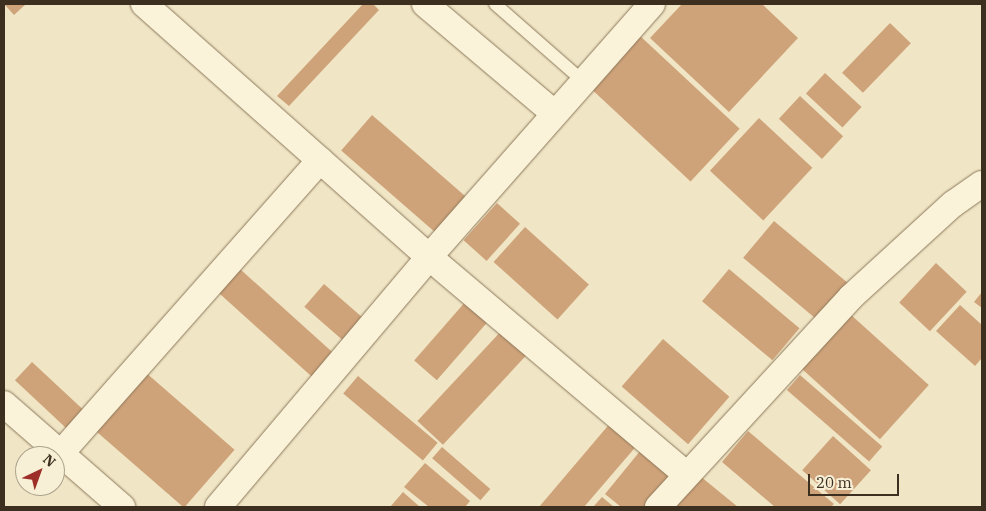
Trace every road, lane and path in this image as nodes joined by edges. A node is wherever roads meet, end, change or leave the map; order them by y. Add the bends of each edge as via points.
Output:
1 (144, 4) edge
2 (424, 4) edge
3 (495, 4) edge
4 (652, 4) edge
5 (584, 82) junction
6 (554, 113) junction
7 (320, 160) junction
8 (982, 184) edge
9 (429, 257) junction
10 (4, 404) edge
11 (53, 446) edge
12 (65, 448) edge
13 (65, 457) edge
14 (686, 474) junction
15 (122, 507) edge
16 (218, 507) edge
17 (658, 507) edge

1 - 7 street
2 - 6 street
3 - 5 lane
4 - 5 street
5 - 6 street
6 - 9 street
7 - 9 street
7 - 12 street
8 - 14 street via 953,204 851,297
9 - 14 street
9 - 16 street
10 - 11 street
13 - 15 street
14 - 17 street

